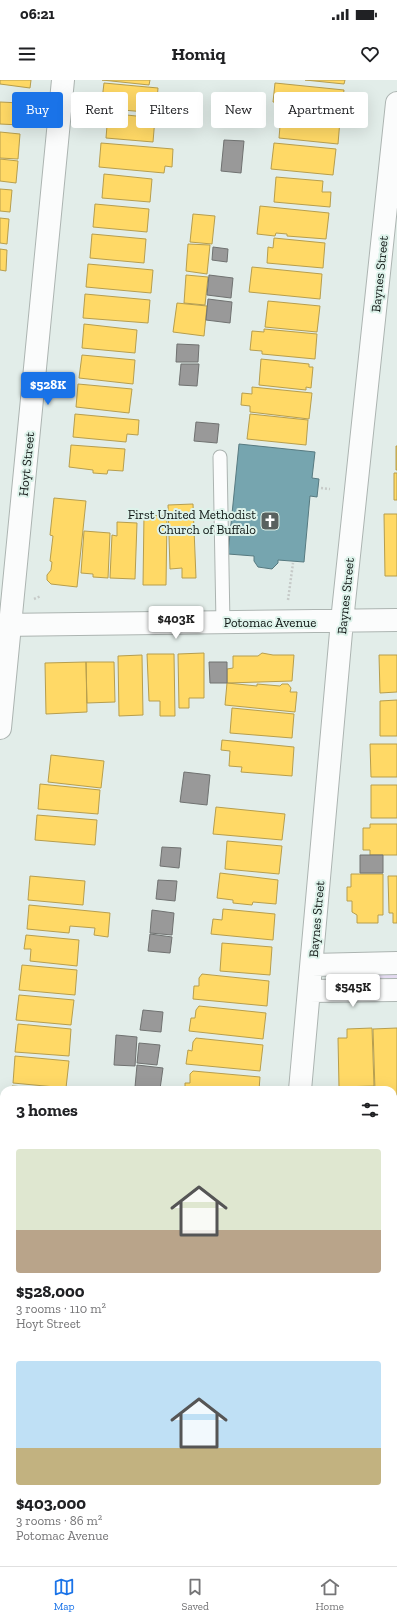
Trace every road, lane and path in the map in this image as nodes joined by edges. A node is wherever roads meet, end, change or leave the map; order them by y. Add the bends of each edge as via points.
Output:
1 (63, 80) edge
2 (397, 104) edge
3 (388, 271) edge
4 (220, 457) dead end
5 (322, 488) dead end
6 (330, 489) dead end
7 (293, 563) dead end
8 (288, 600) dead end
9 (397, 620) edge
10 (342, 622) junction
11 (223, 623) junction
12 (5, 625) edge
13 (0, 728) edge
14 (397, 964) edge
15 (312, 965) junction
16 (397, 990) edge
17 (309, 991) junction
18 (300, 1086) edge

1 - 12 street, Hoyt Street
2 - 3 street, Baynes Street
3 - 10 street, Baynes Street
4 - 11 lane
5 - 6 path
7 - 8 path
9 - 10 street, Potomac Avenue
10 - 11 street, Potomac Avenue
10 - 15 street, Baynes Street
11 - 12 street, Potomac Avenue
12 - 13 street, Hoyt Street
14 - 15 street
15 - 17 street, Baynes Street
16 - 17 street
17 - 18 street, Baynes Street

